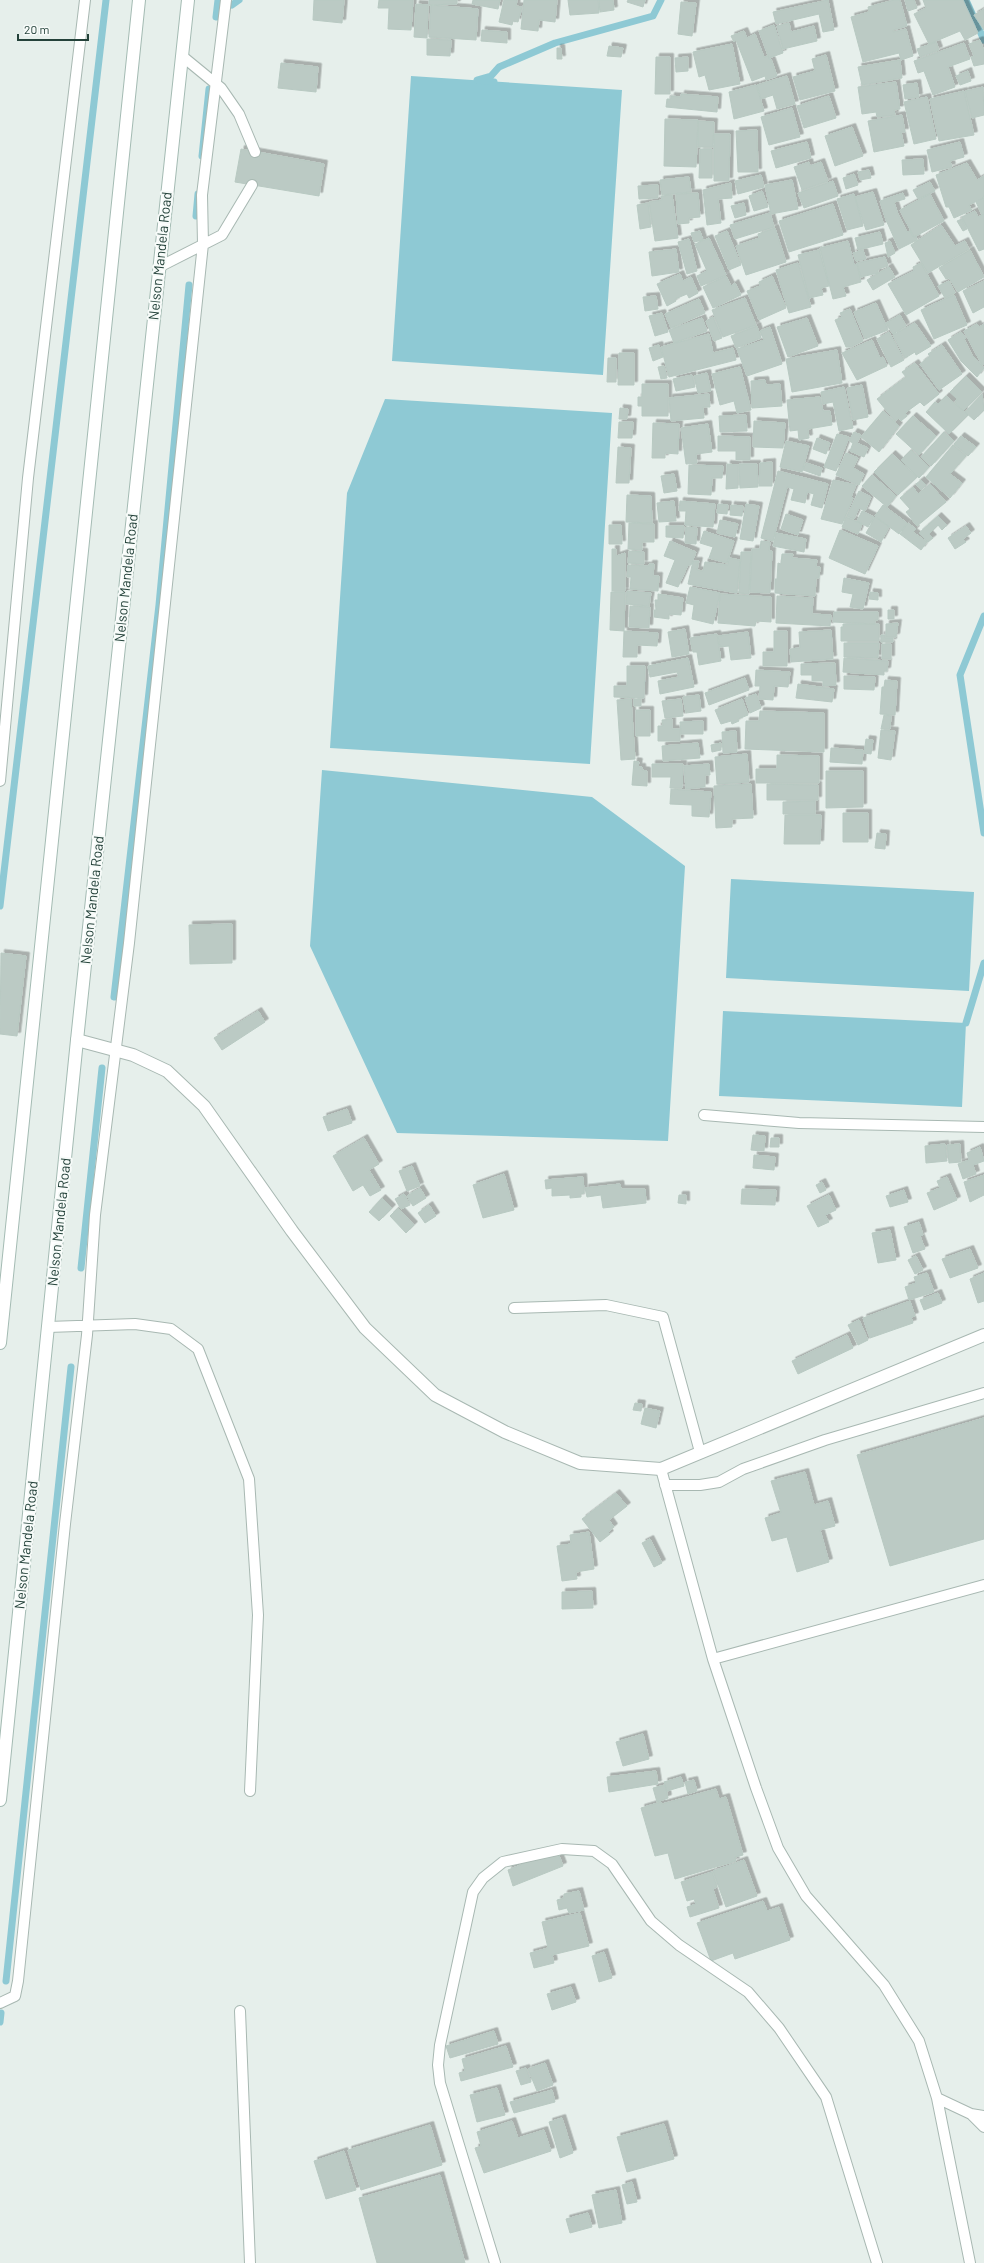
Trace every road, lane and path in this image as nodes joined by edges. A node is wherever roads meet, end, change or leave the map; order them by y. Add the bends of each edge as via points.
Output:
1 (85, 0) edge
2 (139, 0) edge
3 (188, 0) edge
4 (226, 0) edge
5 (182, 56) junction
6 (216, 84) junction
7 (255, 152) dead end
8 (252, 185) dead end
9 (203, 244) junction
10 (159, 267) junction
11 (0, 781) edge
12 (77, 1040) junction
13 (115, 1051) junction
14 (704, 1115) dead end
15 (984, 1127) edge
16 (514, 1308) dead end
17 (87, 1325) junction
18 (48, 1327) junction
19 (984, 1335) edge
20 (0, 1343) edge
21 (984, 1393) edge
22 (700, 1452) junction
23 (661, 1468) junction
24 (665, 1485) junction
25 (984, 1585) edge
26 (713, 1658) junction
27 (2, 1769) edge
28 (250, 1791) dead end
29 (0, 1800) edge
30 (0, 2003) edge
31 (240, 2011) dead end
32 (937, 2098) junction
33 (971, 2114) junction
34 (984, 2116) edge
35 (984, 2127) edge
36 (250, 2263) edge
37 (495, 2263) edge
38 (877, 2263) edge
39 (970, 2263) edge

1 - 11 lane via 28,478
2 - 20 main road
3 - 5 main road, Nelson Mandela Road
4 - 6 lane
5 - 6 lane
5 - 10 main road, Nelson Mandela Road
6 - 7 lane via 239,114
6 - 9 lane via 202,195
8 - 9 lane via 222,235
9 - 10 lane
9 - 13 lane via 130,935
10 - 12 main road, Nelson Mandela Road
12 - 13 main road
12 - 18 main road, Nelson Mandela Road
13 - 17 lane via 95,1215
13 - 23 main road via 133,1055 167,1071 204,1106 292,1231 365,1328 435,1395 505,1432 580,1463
14 - 15 lane via 799,1123
16 - 22 lane via 606,1305 662,1317
17 - 18 lane
17 - 28 lane via 135,1324 171,1329 198,1349 249,1479 258,1615
17 - 30 lane via 18,1981 15,1996
18 - 27 main road, Nelson Mandela Road
19 - 22 main road
21 - 24 lane via 825,1440 743,1469 719,1482
22 - 23 main road
23 - 24 lane
24 - 26 lane
25 - 26 lane
26 - 32 lane via 778,1848 806,1896 884,1985 919,2042
27 - 29 main road, Nelson Mandela Road
31 - 36 lane
32 - 33 lane
32 - 39 lane
33 - 34 lane
33 - 35 lane
37 - 38 lane via 440,2083 440,2045 473,1892 483,1878 503,1862 562,1849 594,1851 612,1864 651,1921 679,1945 748,1992 779,2028 826,2097

